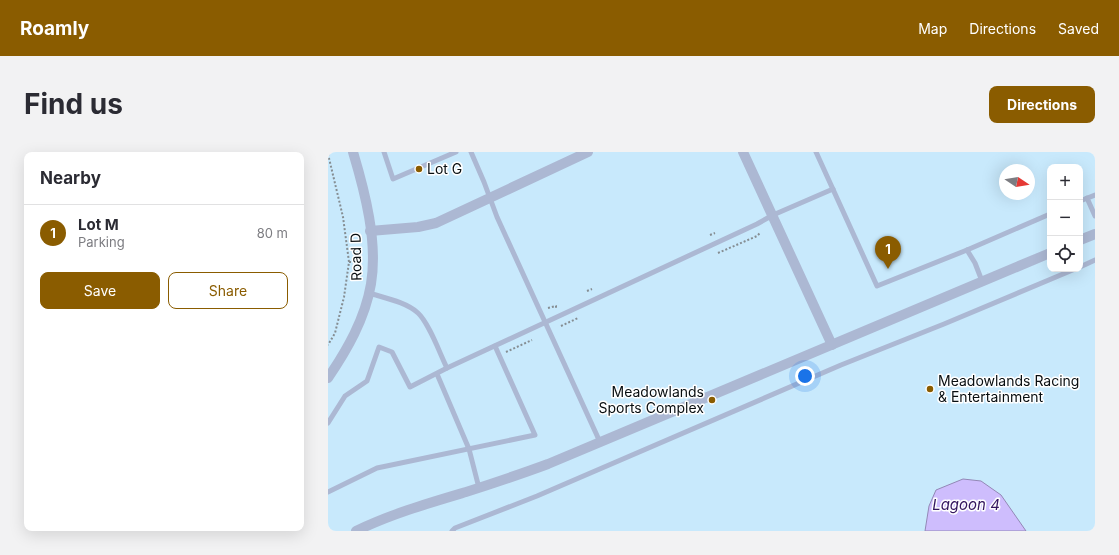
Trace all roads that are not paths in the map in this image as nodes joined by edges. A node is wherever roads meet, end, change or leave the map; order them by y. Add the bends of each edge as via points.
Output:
1 (353, 152) edge
2 (384, 152) edge
3 (456, 152) edge
4 (471, 152) edge
5 (588, 152) edge
6 (743, 152) edge
7 (816, 152) edge
8 (833, 189) junction
9 (1095, 195) edge
10 (490, 198) junction
11 (1087, 198) junction
12 (1082, 200) edge
13 (773, 215) junction
14 (1047, 215) edge
15 (1095, 216) edge
16 (370, 231) junction
17 (1095, 234) edge
18 (1083, 239) edge
19 (967, 250) junction
20 (1047, 254) edge
21 (1095, 260) edge
22 (1083, 266) edge
23 (1068, 272) edge
24 (982, 281) junction
25 (369, 294) junction
26 (545, 322) junction
27 (832, 345) junction
28 (495, 346) junction
29 (446, 368) junction
30 (437, 374) junction
31 (328, 378) edge
32 (328, 423) edge
33 (600, 442) junction
34 (469, 449) junction
35 (479, 488) junction
36 (328, 492) edge
37 (356, 531) edge
38 (452, 531) edge

1 - 16 street, Road D via 363,187
2 - 3 lane via 393,179
4 - 10 lane
5 - 10 street
6 - 13 street
7 - 8 lane
8 - 13 lane
8 - 19 lane via 877,286
9 - 11 lane
10 - 16 street via 436,223
10 - 26 lane
11 - 12 lane
11 - 15 lane
13 - 26 lane
13 - 27 street
14 - 19 lane
16 - 25 street, Road D via 372,273
17 - 18 street
19 - 24 lane
20 - 24 street
21 - 22 lane
23 - 38 lane via 841,365
24 - 27 street
25 - 29 lane via 403,305 418,313 424,320
25 - 31 street, Road D via 355,333
26 - 28 lane
26 - 33 lane
27 - 33 street
28 - 29 lane
28 - 34 lane via 535,435
29 - 30 lane
30 - 32 lane via 410,387 392,352 379,347 367,381 345,396
30 - 34 lane
33 - 35 street via 548,464
34 - 35 lane
34 - 36 lane via 377,468
35 - 37 street via 405,510

